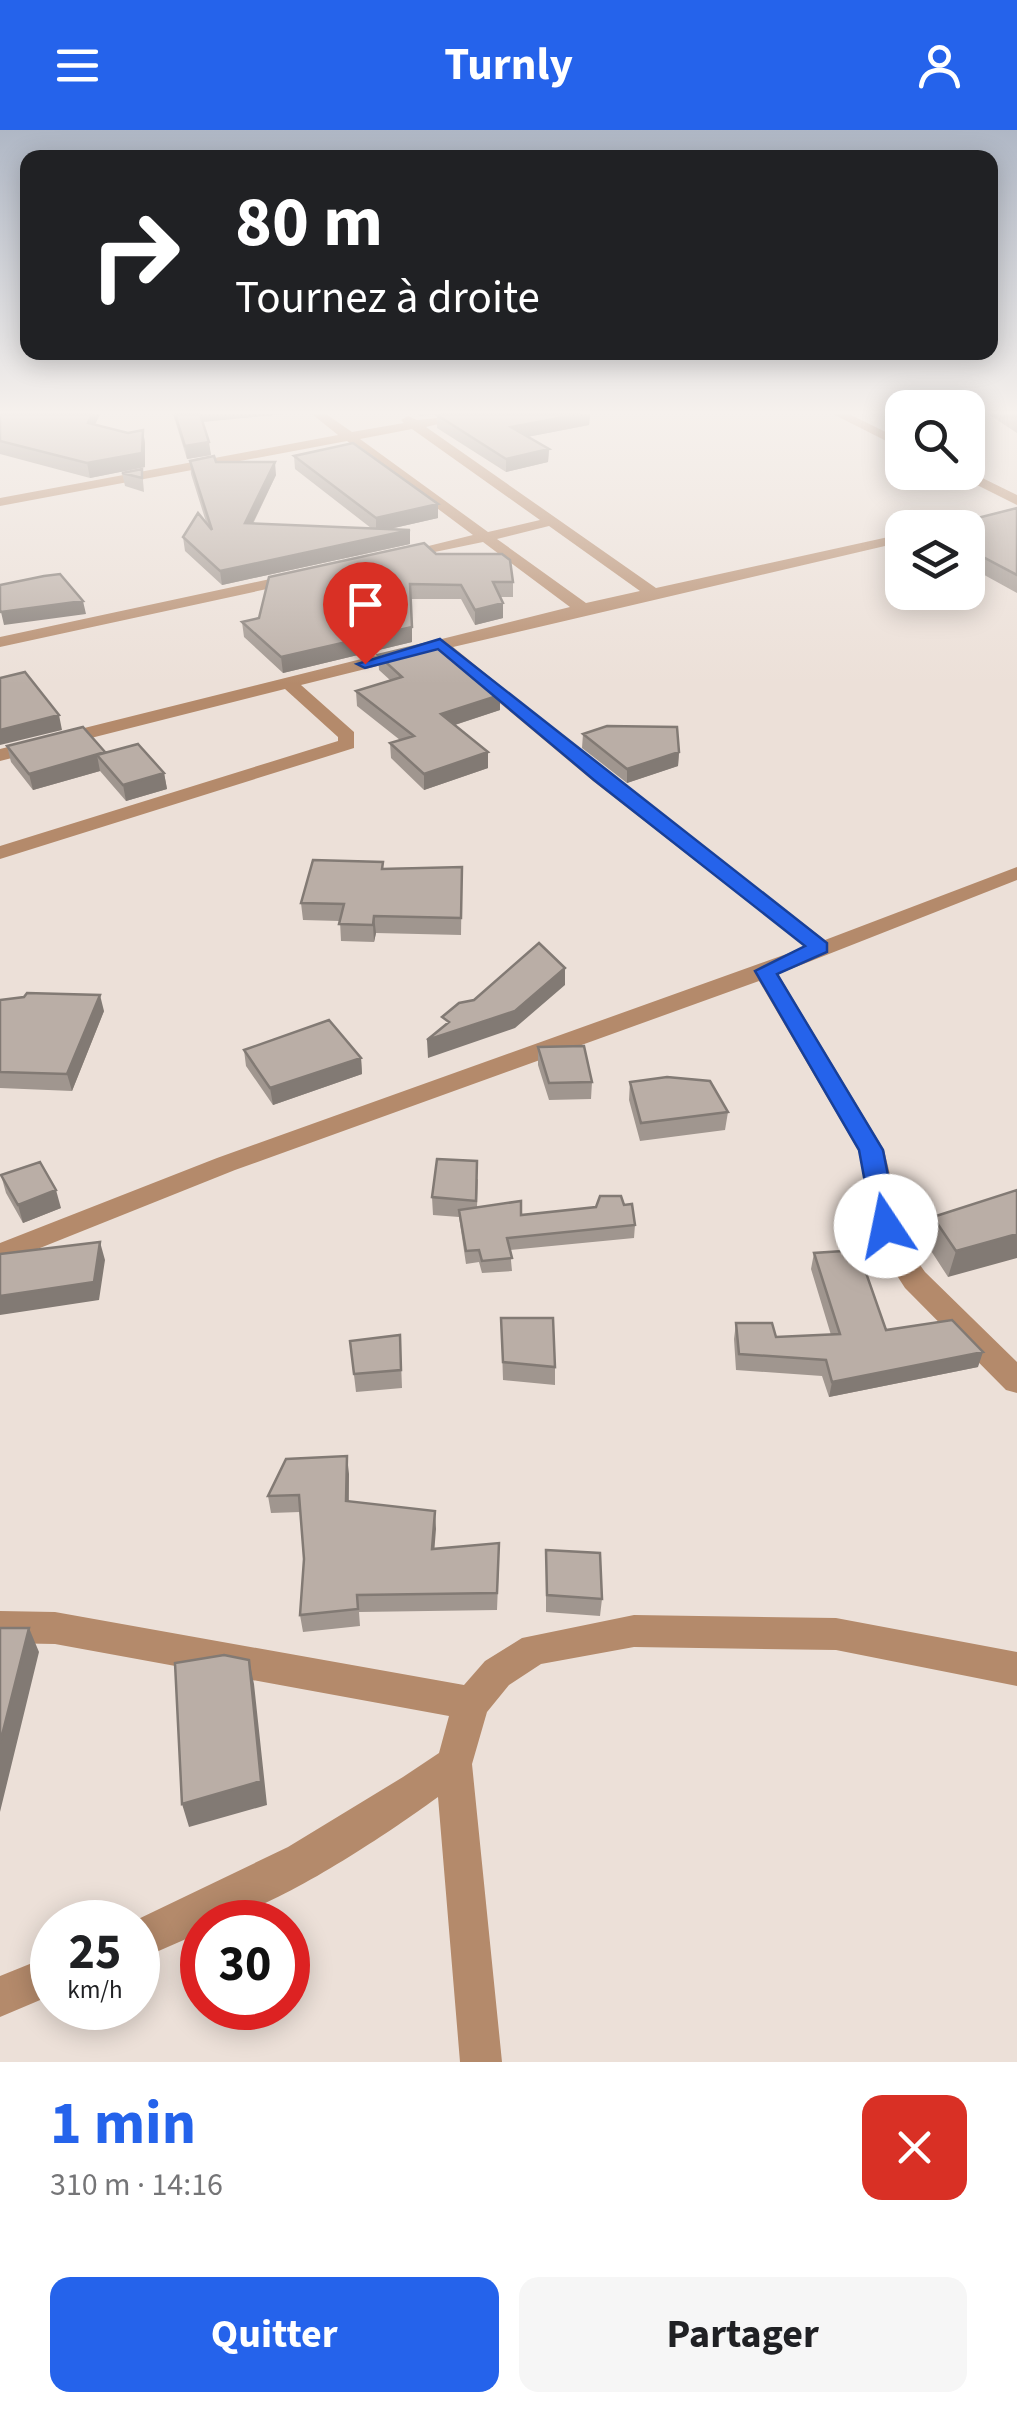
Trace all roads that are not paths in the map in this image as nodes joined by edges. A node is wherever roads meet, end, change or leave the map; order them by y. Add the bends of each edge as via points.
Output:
1 (441, 504) edge
2 (529, 504) edge
3 (1017, 510) edge
4 (999, 514) edge
5 (553, 521) junction
6 (486, 537) junction
7 (885, 542) edge
8 (381, 562) edge
9 (325, 573) edge
10 (653, 592) junction
11 (583, 608) junction
12 (0, 642) edge
13 (440, 644) junction
14 (289, 683) junction
15 (0, 755) edge
16 (0, 853) edge
17 (1017, 873) edge
18 (820, 947) junction
19 (765, 971) junction
20 (0, 1254) edge
21 (1017, 1381) edge
22 (0, 1627) edge
23 (1017, 1669) edge
24 (471, 1703) junction
25 (454, 1764) junction
26 (160, 1930) edge
27 (30, 1985) edge
28 (0, 1997) edge
29 (480, 2062) edge

1 - 6 street
2 - 5 street
3 - 4 street
5 - 6 street
5 - 10 street
6 - 8 street
6 - 11 street
7 - 10 street
9 - 12 street
10 - 11 street
11 - 13 street
13 - 14 street
13 - 18 street
14 - 15 street
14 - 16 street via 347,736 347,744
17 - 18 street
18 - 19 street
19 - 20 street via 226,1164
19 - 21 street via 871,1150 895,1250 915,1280
22 - 24 street via 55,1628
23 - 24 street via 836,1634 634,1630 534,1649 497,1673
24 - 25 street
25 - 26 street via 378,1818 276,1876
25 - 29 street
27 - 28 street

